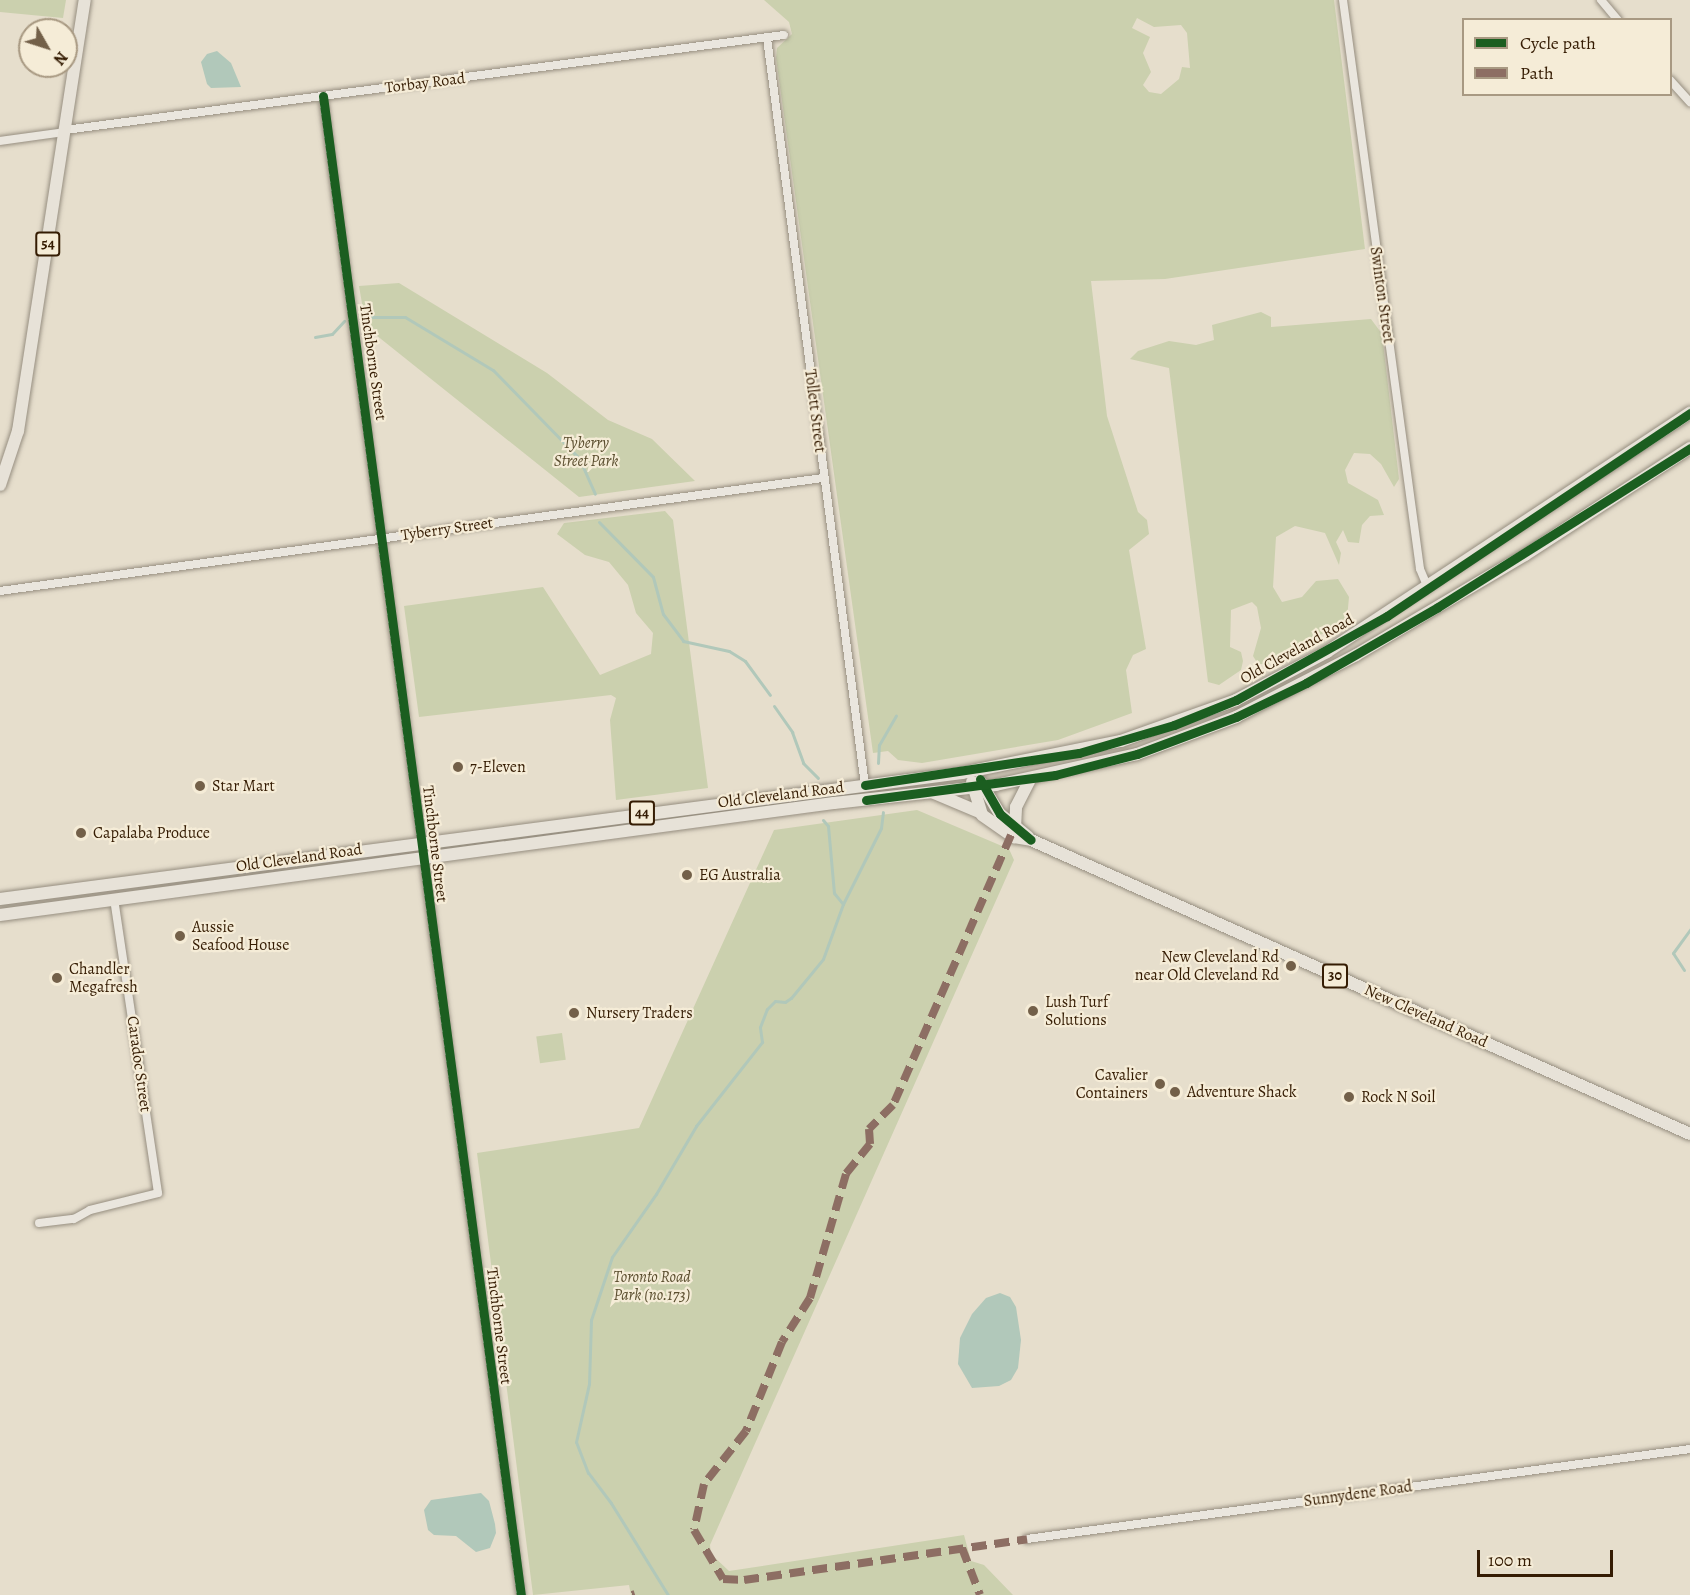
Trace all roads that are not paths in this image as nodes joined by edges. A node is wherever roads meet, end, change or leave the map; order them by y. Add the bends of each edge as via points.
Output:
1 (85, 0) edge
2 (1343, 0) edge
3 (1601, 0) edge
4 (1616, 18) edge
5 (784, 35) dead end
6 (766, 38) junction
7 (1672, 81) edge
8 (322, 96) junction
9 (1690, 102) edge
10 (65, 131) junction
11 (0, 141) edge
12 (1690, 413) edge
13 (1690, 448) edge
14 (824, 478) junction
15 (0, 485) edge
16 (381, 538) junction
17 (1428, 588) junction
18 (0, 591) edge
19 (974, 771) junction
20 (1029, 781) junction
21 (865, 785) junction
22 (978, 788) junction
23 (934, 793) junction
24 (979, 812) junction
25 (1015, 828) junction
26 (1031, 840) junction
27 (419, 842) junction
28 (421, 858) junction
29 (0, 899) edge
30 (114, 899) junction
31 (0, 915) edge
32 (1690, 1134) edge
33 (39, 1223) dead end
34 (1690, 1449) edge
35 (1027, 1539) dead end
36 (521, 1595) edge

1 - 10 main road, 54
2 - 17 street, Swinton Street via 1414,527 1421,574
3 - 4 street
5 - 6 street, Torbay Road
6 - 8 street, Torbay Road
6 - 14 street, Tollett Street
7 - 9 street
8 - 10 street, Torbay Road
8 - 16 street, Tinchborne Street
10 - 11 street, Torbay Road
10 - 15 main road, 54 via 18,431
12 - 17 main road, Old Cleveland Road
13 - 20 main road, Old Cleveland Road via 1461,594 1279,697 1213,727 1137,754
14 - 16 street, Tyberry Street
14 - 21 street, Tollett Street
16 - 18 street, Tyberry Street
16 - 27 street, Tinchborne Street
17 - 19 main road, Old Cleveland Road via 1301,667 1203,713 1079,753
19 - 21 main road, Old Cleveland Road / 44
19 - 22 main road, New Cleveland Road
20 - 22 main road, Old Cleveland Road
20 - 25 main road via 1016,807
21 - 27 main road, Old Cleveland Road / 44
22 - 23 main road, Old Cleveland Road
22 - 24 main road, New Cleveland Road
22 - 25 main road, New Cleveland Road
23 - 24 main road
23 - 28 main road, Old Cleveland Road / 44
24 - 26 main road, New Cleveland Road / 30 via 1011,835
25 - 26 main road, New Cleveland Road / 30
26 - 32 main road, New Cleveland Road / 30
27 - 28 street, Tinchborne Street
27 - 29 main road, Old Cleveland Road / 44
28 - 30 main road, Old Cleveland Road / 44
28 - 36 street, Tinchborne Street
30 - 31 main road, Old Cleveland Road / 44
30 - 33 street, Caradoc Street via 158,1194 90,1210 74,1219
34 - 35 street, Sunnydene Road

